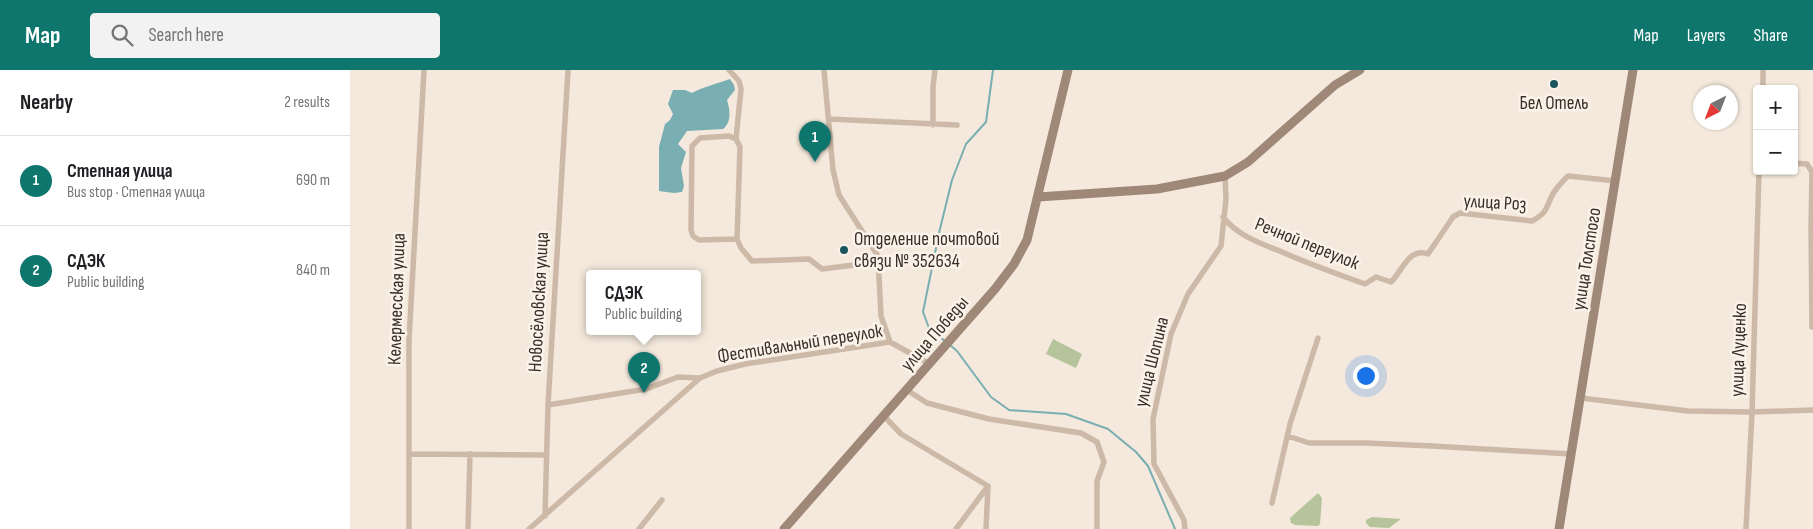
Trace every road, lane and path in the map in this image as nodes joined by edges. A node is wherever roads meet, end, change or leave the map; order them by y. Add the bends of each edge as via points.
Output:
1 (424, 70) edge
2 (568, 70) edge
3 (729, 70) edge
4 (824, 70) edge
5 (935, 70) edge
6 (1068, 70) edge
7 (1360, 70) edge
8 (1634, 70) edge
9 (1763, 70) edge
10 (1763, 85) edge
11 (829, 119) junction
12 (933, 125) junction
13 (957, 125) dead end
14 (736, 139) junction
15 (1798, 163) edge
16 (1759, 175) edge
17 (1225, 176) junction
18 (1616, 180) junction
19 (1038, 197) junction
20 (1223, 217) junction
21 (737, 239) junction
22 (1428, 254) joint
23 (879, 265) junction
24 (1812, 327) edge
25 (1318, 338) dead end
26 (890, 342) junction
27 (930, 364) junction
28 (700, 378) junction
29 (907, 390) junction
30 (1580, 398) junction
31 (548, 404) junction
32 (1813, 410) edge
33 (1752, 412) junction
34 (884, 416) junction
35 (1288, 436) junction
36 (409, 454) junction
37 (470, 454) junction
38 (1571, 454) junction
39 (545, 455) junction
40 (988, 486) junction
41 (662, 500) dead end
42 (1272, 503) dead end
43 (545, 516) junction
44 (410, 529) edge
45 (468, 529) edge
46 (529, 529) edge
47 (639, 529) edge
48 (784, 529) edge
49 (956, 529) edge
50 (986, 529) edge
51 (1096, 529) edge
52 (1185, 529) edge
53 (1559, 529) edge
54 (1746, 529) edge

1 - 36 street, Келермесская улица via 409,340
2 - 31 street, Новосёловская улица
3 - 14 street via 739,81 741,89
4 - 11 street
5 - 12 street
6 - 19 street, улица Победы
7 - 17 street via 1335,85 1248,162
8 - 18 street, улица Толстого
9 - 10 street
11 - 12 street
11 - 23 street via 833,170 839,195 878,256
12 - 13 street
14 - 21 street via 740,147
14 - 21 street via 729,136 700,138 692,146 691,230 699,240
15 - 24 street via 1807,164 1812,172
16 - 33 street, улица Луценко
17 - 19 street via 1157,189
17 - 20 street, улица Шопина
18 - 22 street, улица Роз via 1568,176 1554,192 1542,216 1532,221 1460,212 1453,217
18 - 30 street, улица Толстого
19 - 27 street, улица Победы via 1026,240 1014,264
20 - 22 street, Речной переулок via 1247,238 1365,284 1376,277 1391,282 1411,255 1416,252
20 - 52 street, улица Шопина via 1221,246 1188,294 1171,334 1153,419 1154,464 1184,520
21 - 23 street via 752,261 809,259 822,269
23 - 26 street via 881,316
25 - 35 street
26 - 27 street, Фестивальный переулок
26 - 28 street, Фестивальный переулок via 745,364
27 - 29 street, улица Победы
28 - 31 street, Фестивальный переулок via 678,377 646,389
28 - 43 street, Фестивальный переулок
29 - 34 street, улица Победы
29 - 51 street via 927,403 989,419 1081,433 1097,442 1104,462 1097,481
30 - 33 street via 1688,411
30 - 38 street, улица Толстого
31 - 39 street, Новосёловская улица
32 - 33 street
33 - 54 street, улица Луценко
34 - 40 street via 901,434
34 - 48 street, улица Победы
35 - 38 street via 1309,443
35 - 42 street
36 - 37 street
36 - 44 street, Келермесская улица
37 - 39 street
37 - 45 street
38 - 53 street, улица Толстого
39 - 43 street, Новосёловская улица
40 - 49 street
40 - 50 street
41 - 47 street
43 - 46 street

